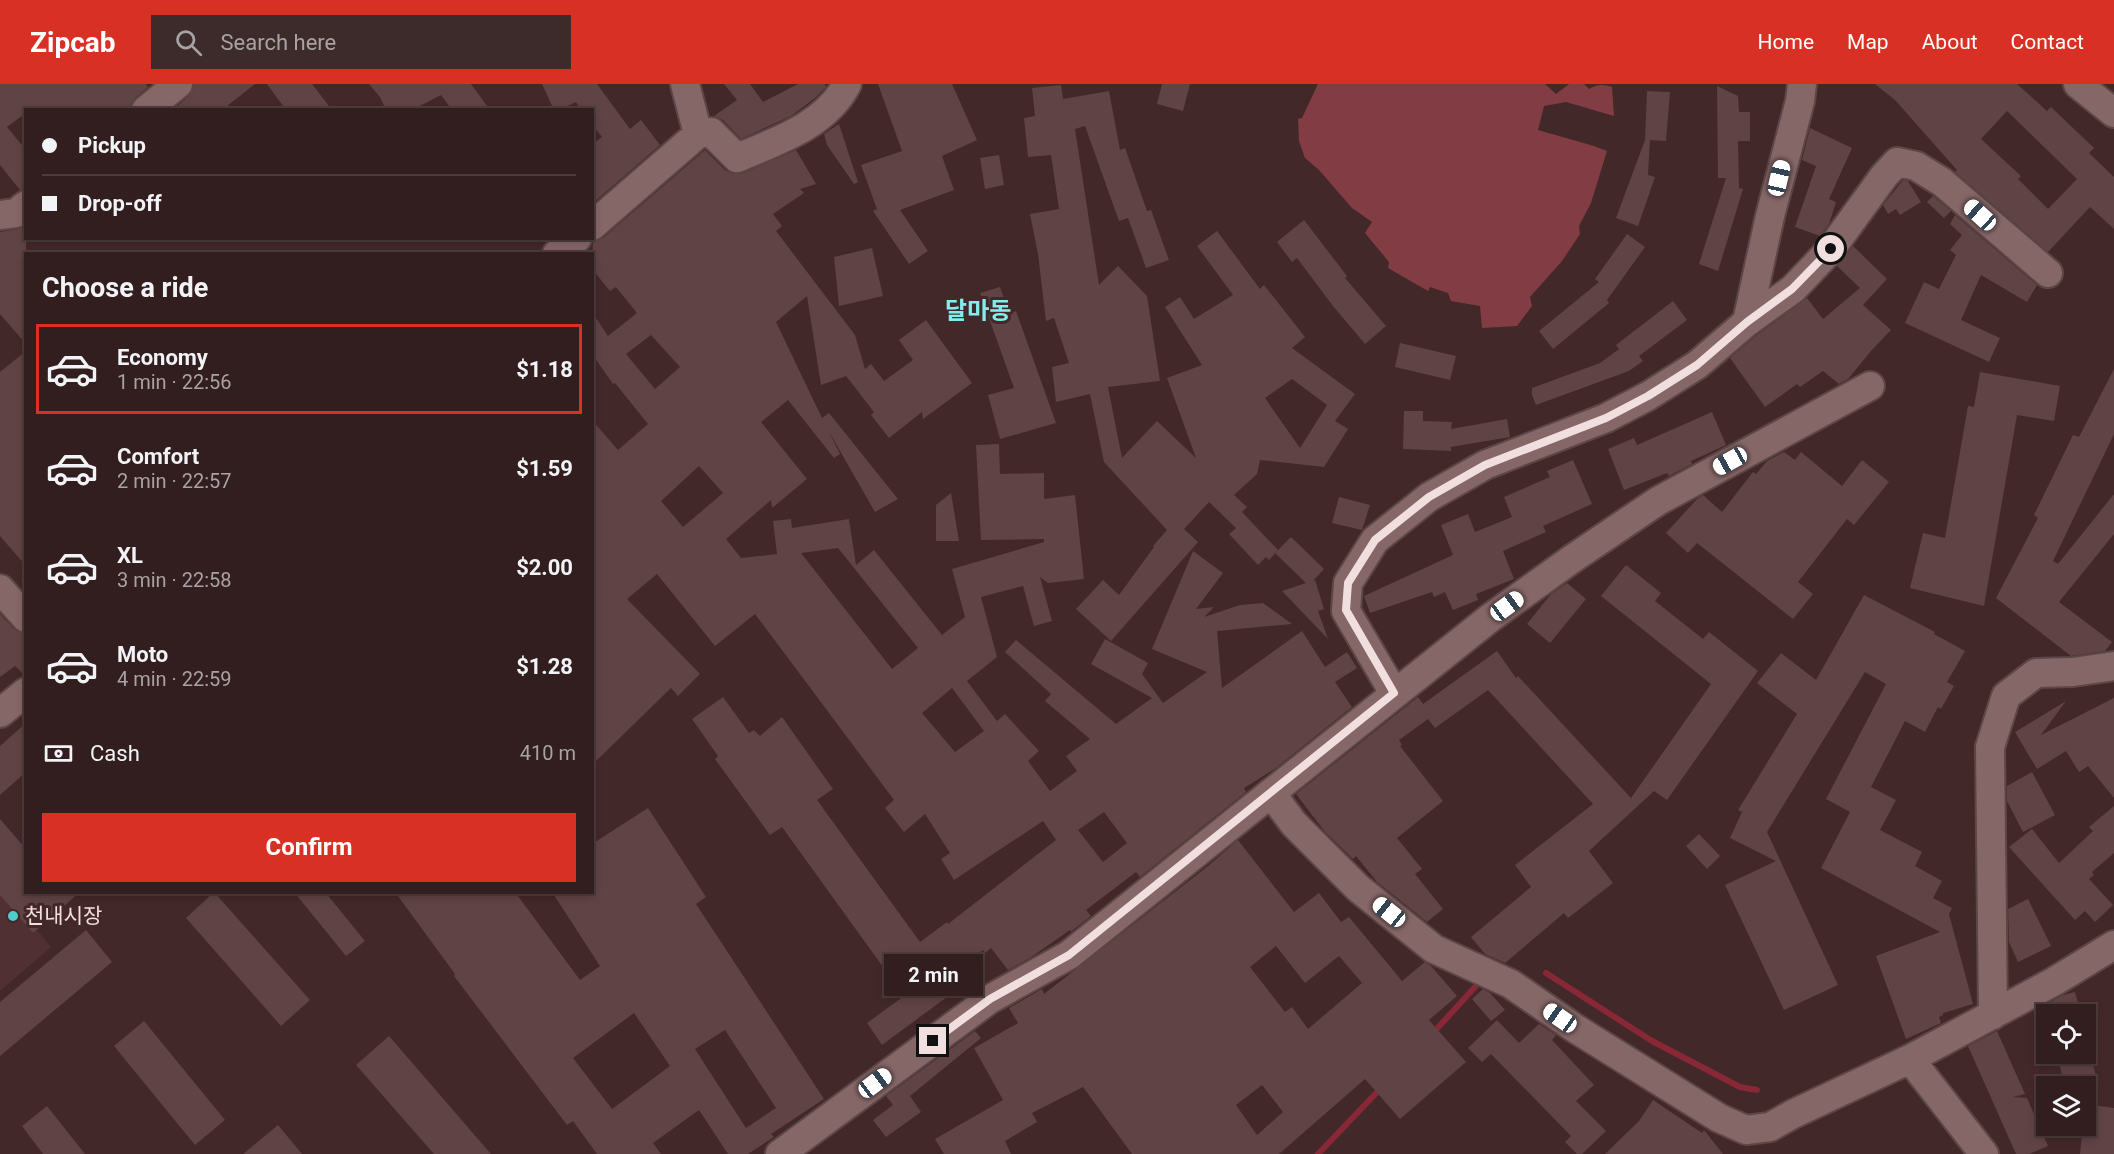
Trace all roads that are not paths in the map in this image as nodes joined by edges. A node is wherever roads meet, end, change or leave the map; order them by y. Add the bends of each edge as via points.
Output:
1 (178, 84) edge
2 (684, 84) edge
3 (848, 84) edge
4 (1802, 84) edge
5 (2078, 84) edge
6 (148, 108) edge
7 (2114, 113) edge
8 (698, 134) junction
9 (24, 207) edge
10 (0, 215) edge
11 (594, 224) edge
12 (574, 240) edge
13 (560, 252) edge
14 (2048, 273) dead end
15 (1747, 322) junction
16 (1870, 386) dead end
17 (0, 589) edge
18 (24, 616) edge
19 (2114, 666) edge
20 (1394, 693) junction
21 (24, 694) edge
22 (0, 713) edge
23 (1271, 793) junction
24 (2114, 945) edge
25 (1993, 1015) junction
26 (1910, 1059) junction
27 (780, 1154) edge
28 (1984, 1154) edge

1 - 6 street
2 - 8 street
3 - 8 street via 839,99 791,135 737,158 711,132
4 - 15 street
5 - 7 street
8 - 11 street
9 - 10 street via 16,213
12 - 13 street
14 - 15 street via 1942,182 1916,166 1897,162 1831,249 1792,289
15 - 20 street via 1697,365 1648,396 1606,418 1485,465 1429,497 1375,540 1348,583 1346,610
16 - 20 street via 1658,501 1490,618
17 - 18 street
19 - 25 street via 2036,673 2006,696 1990,747
20 - 23 street
21 - 22 street
23 - 26 street via 1294,824 1358,888 1434,949 1511,984 1586,1035 1746,1131 1770,1126
23 - 27 street via 1069,955 990,999
24 - 25 street
25 - 26 street
26 - 28 street

